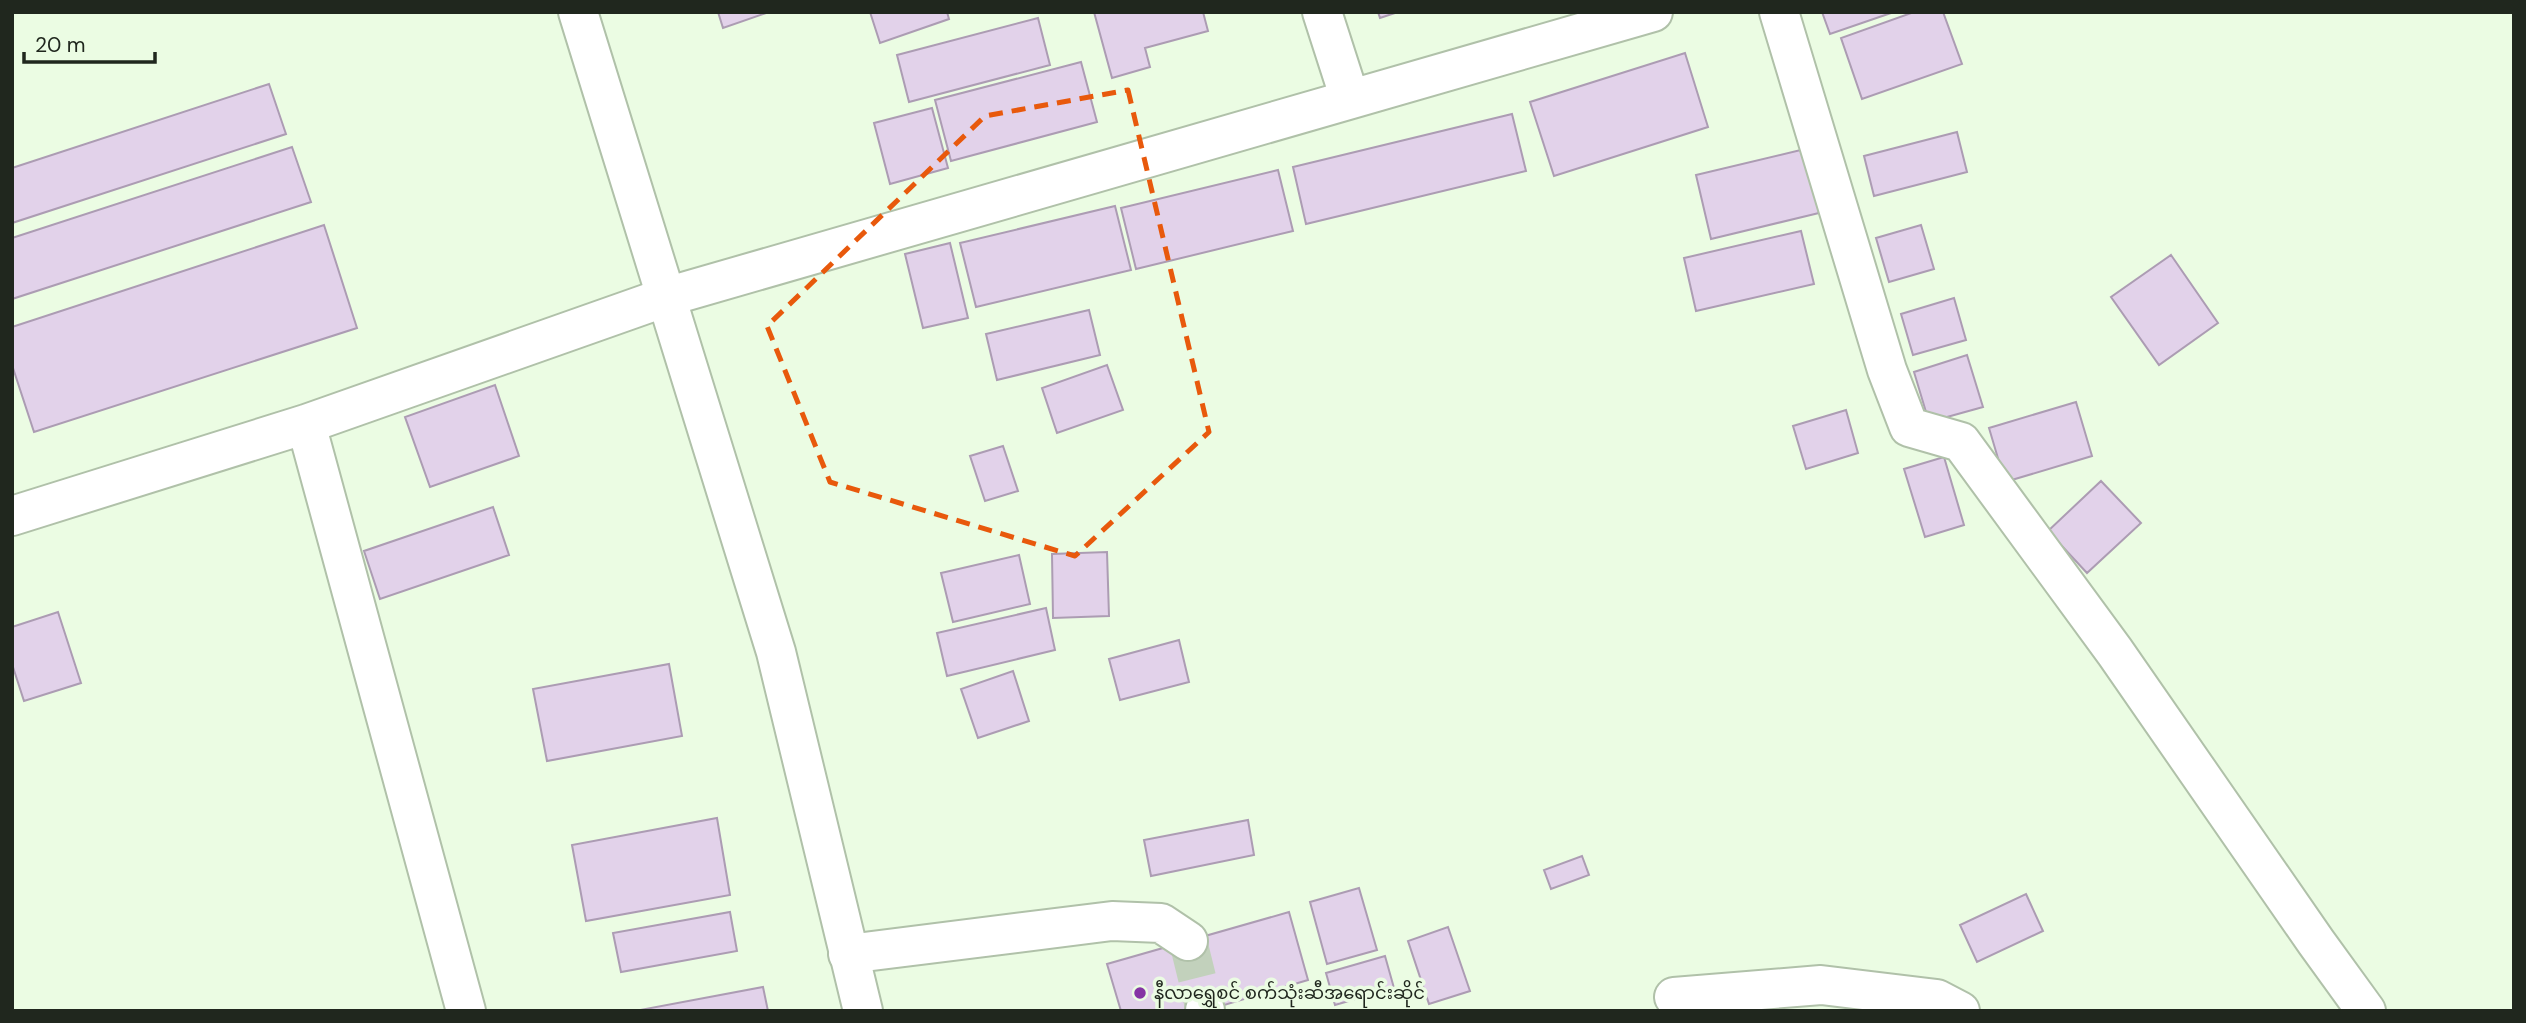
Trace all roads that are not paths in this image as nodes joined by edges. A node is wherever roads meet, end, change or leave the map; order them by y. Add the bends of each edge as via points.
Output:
1 (578, 12) edge
2 (1322, 12) edge
3 (1653, 12) edge
4 (1779, 12) edge
5 (1350, 99) junction
6 (666, 297) junction
7 (306, 424) junction
8 (12, 516) edge
9 (1188, 941) tunnel mouth
10 (848, 954) junction
11 (1674, 998) dead end
12 (466, 1011) edge
13 (863, 1011) edge
14 (1960, 1011) edge
15 (2366, 1011) edge

1 - 6 street
2 - 5 street
3 - 5 street
4 - 15 street via 1887,370 1909,427 1961,442 2115,652
5 - 6 street
6 - 7 street
6 - 10 street via 776,652
7 - 8 street
7 - 12 street
9 - 10 street via 1161,923 1112,921
10 - 13 street
11 - 14 street via 1821,985 1937,999

